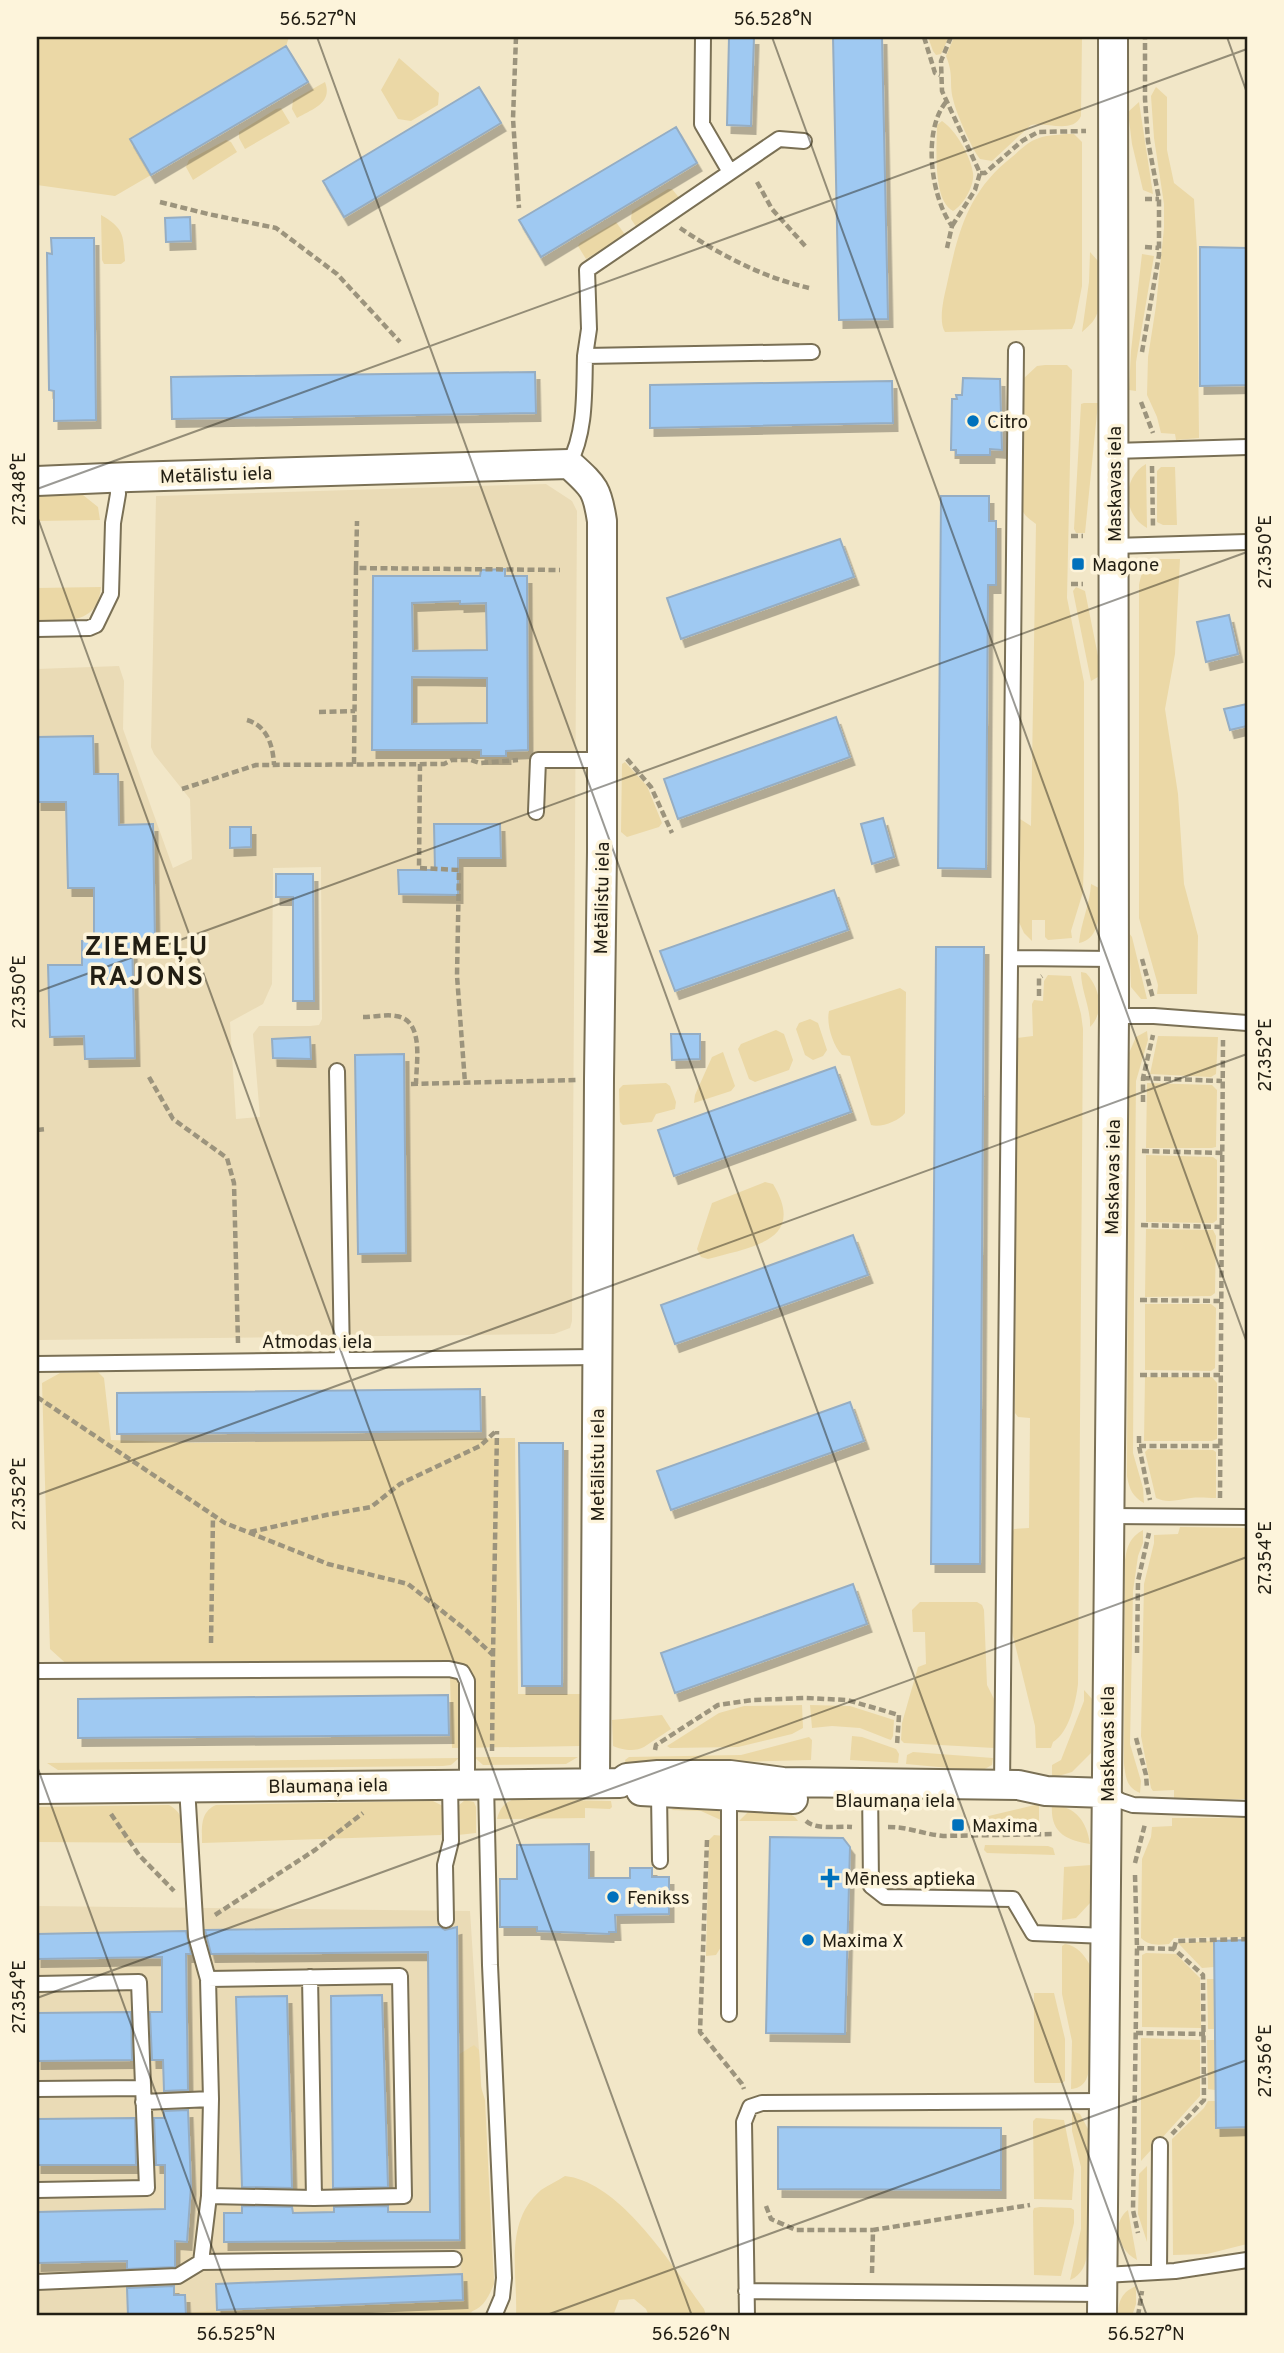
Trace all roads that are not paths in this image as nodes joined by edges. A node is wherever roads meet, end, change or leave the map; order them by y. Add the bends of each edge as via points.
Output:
1 (703, 37) edge
2 (1113, 37) edge
3 (804, 141) dead end
4 (730, 172) junction
5 (1016, 350) dead end
6 (811, 352) dead end
7 (585, 356) junction
8 (1247, 447) edge
9 (1114, 451) junction
10 (569, 464) junction
11 (124, 477) junction
12 (37, 481) edge
13 (1247, 542) edge
14 (1114, 546) junction
15 (37, 629) edge
16 (614, 758) junction
17 (536, 812) dead end
18 (1011, 958) junction
19 (1114, 959) junction
20 (1114, 1016) junction
21 (1247, 1023) edge
22 (337, 1071) dead end
23 (597, 1357) junction
24 (342, 1360) junction
25 (37, 1364) edge
26 (1109, 1516) junction
27 (1247, 1517) edge
28 (37, 1671) edge
29 (607, 1782) junction
30 (468, 1783) junction
31 (730, 1786) junction
32 (187, 1787) junction
33 (37, 1789) edge
34 (1002, 1792) junction
35 (1107, 1793) junction
36 (659, 1794) junction
37 (871, 1804) junction
38 (1247, 1809) edge
39 (660, 1861) dead end
40 (446, 1920) dead end
41 (1106, 1936) junction
42 (310, 1977) junction
43 (208, 1979) junction
44 (37, 1984) edge
45 (729, 2014) dead end
46 (37, 2089) edge
47 (143, 2095) junction
48 (211, 2099) junction
49 (1104, 2101) junction
50 (1160, 2145) road end
51 (37, 2190) edge
52 (209, 2196) junction
53 (314, 2198) junction
54 (454, 2259) dead end
55 (1247, 2260) edge
56 (201, 2262) junction
57 (1159, 2271) junction
58 (37, 2282) edge
59 (747, 2291) junction
60 (1103, 2295) edge
61 (494, 2316) edge
62 (747, 2316) edge

1 - 4 lane via 702,124
2 - 9 street, Maskavas iela
3 - 4 lane via 779,139
4 - 7 lane via 587,270
5 - 18 lane
6 - 7 lane
7 - 10 lane via 581,433
8 - 9 lane
9 - 14 street, Maskavas iela
10 - 11 street, Metālistu iela
10 - 16 street, Metālistu iela via 599,498
11 - 12 street, Metālistu iela
11 - 15 lane via 113,523 111,594 96,625
13 - 14 lane
14 - 19 street, Maskavas iela
16 - 17 lane via 538,760
16 - 23 street, Metālistu iela
18 - 19 lane
18 - 34 lane
19 - 20 street, Maskavas iela
20 - 21 lane
20 - 26 street, Maskavas iela
22 - 24 lane
23 - 24 lane, Atmodas iela
23 - 29 street, Metālistu iela
24 - 25 lane, Atmodas iela
26 - 27 lane
26 - 35 street, Maskavas iela
28 - 30 lane via 462,1672 467,1681
29 - 30 street, Blaumaņa iela
29 - 31 street, Blaumaņa iela via 658,1775
29 - 36 street, Blaumaņa iela
30 - 32 street, Blaumaņa iela
30 - 40 lane via 445,1865
30 - 61 lane via 490,1965 504,2278
31 - 36 street, Blaumaņa iela
31 - 37 street, Blaumaņa iela via 783,1782
31 - 45 lane
32 - 33 street, Blaumaņa iela
32 - 43 lane via 195,1927
34 - 35 street, Blaumaņa iela via 1018,1785
34 - 37 street, Blaumaņa iela
35 - 38 lane via 1133,1805
35 - 41 street, Maskavas iela
36 - 39 lane
37 - 41 lane via 872,1886 885,1897 1013,1899 1033,1933
41 - 49 street, Maskavas iela
42 - 43 lane
42 - 53 lane
42 - 53 lane via 400,1976 404,2196
43 - 48 lane
44 - 47 lane via 139,1982
46 - 47 lane
47 - 48 lane
47 - 51 lane via 147,2188
48 - 52 lane
49 - 59 lane via 762,2103 750,2107 744,2122
49 - 60 street, Maskavas iela
50 - 57 lane
52 - 53 lane
52 - 56 lane
54 - 56 lane
55 - 57 lane
56 - 58 lane via 178,2276
57 - 60 lane via 1142,2273
59 - 60 lane
59 - 62 lane

